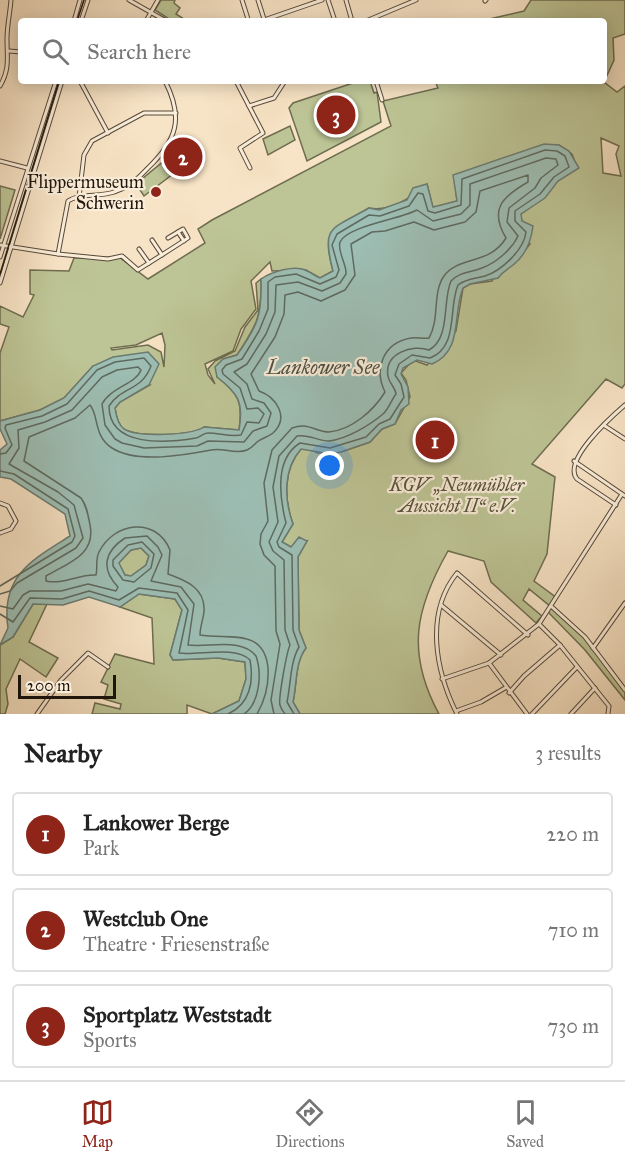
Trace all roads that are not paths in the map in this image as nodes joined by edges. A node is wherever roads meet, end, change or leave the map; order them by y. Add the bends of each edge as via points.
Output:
1 (11, 0) edge
2 (80, 0) edge
3 (88, 0) edge
4 (129, 0) edge
5 (158, 0) edge
6 (242, 0) edge
7 (258, 0) edge
8 (322, 0) edge
9 (328, 0) edge
10 (346, 0) edge
11 (416, 0) edge
12 (150, 11) junction
13 (75, 18) edge
14 (82, 18) edge
15 (147, 18) edge
16 (161, 18) edge
17 (248, 18) edge
18 (264, 18) edge
19 (271, 18) edge
20 (334, 18) edge
21 (351, 18) edge
22 (373, 18) edge
23 (9, 51) junction
24 (18, 52) edge
25 (55, 84) edge
26 (61, 84) edge
27 (82, 84) edge
28 (167, 84) edge
29 (238, 84) edge
30 (283, 84) edge
31 (377, 84) edge
32 (0, 86) edge
33 (382, 100) dead end
34 (249, 106) junction
35 (176, 113) junction
36 (108, 133) junction
37 (0, 161) edge
38 (27, 168) junction
39 (250, 168) dead end
40 (78, 197) junction
41 (168, 238) dead end
42 (152, 240) dead end
43 (2, 245) edge
44 (11, 247) junction
45 (139, 249) dead end
46 (58, 255) junction
47 (162, 255) junction
48 (0, 257) edge
49 (149, 263) junction
50 (0, 284) edge
51 (625, 405) edge
52 (604, 426) junction
53 (625, 439) edge
54 (574, 461) junction
55 (623, 495) edge
56 (0, 503) edge
57 (616, 505) junction
58 (0, 533) edge
59 (625, 603) edge
60 (441, 605) junction
61 (552, 607) junction
62 (539, 624) junction
63 (528, 635) junction
64 (560, 645) junction
65 (593, 649) junction
66 (501, 655) junction
67 (489, 663) junction
68 (108, 666) dead end
69 (577, 666) junction
70 (442, 679) junction
71 (505, 688) junction
72 (595, 688) junction
73 (625, 690) edge
74 (509, 693) junction
75 (457, 712) edge
76 (38, 714) edge
77 (525, 714) edge
78 (532, 714) edge
79 (571, 714) edge
80 (608, 714) edge

1 - 23 street
2 - 13 street
3 - 14 street
4 - 12 street
5 - 12 street
6 - 17 street
7 - 18 street
8 - 19 street
9 - 20 street
10 - 21 street
11 - 22 street
12 - 15 street
12 - 16 street
23 - 24 street
23 - 32 street via 7,73
25 - 38 street
26 - 44 street
27 - 36 street
28 - 35 street
29 - 34 street
30 - 34 street via 274,98
31 - 33 street
34 - 39 street via 263,133 240,148
35 - 36 street via 144,113
35 - 40 street via 175,130 166,149 133,183 112,193
36 - 40 street via 92,141 86,150
37 - 38 street
38 - 43 street
40 - 46 street via 66,206
41 - 47 street via 183,229 188,238
42 - 47 street
43 - 44 street
43 - 48 street
44 - 46 street
44 - 50 street
45 - 49 street
46 - 49 street via 108,259 122,256 138,270
47 - 49 street
51 - 52 street
52 - 53 street
52 - 54 street
54 - 55 street
54 - 57 street via 573,475
55 - 57 street
56 - 58 street via 8,506 16,521 11,529
57 - 61 street
59 - 65 street
60 - 63 street via 457,573
60 - 66 street
60 - 70 street via 436,643
61 - 62 street
61 - 65 street
62 - 63 street
62 - 64 street
63 - 66 street
64 - 69 street
64 - 74 street
65 - 73 street
66 - 67 street
67 - 70 street
67 - 71 street
68 - 76 street via 88,653 61,680
69 - 72 street
69 - 78 street
70 - 75 street
71 - 74 street
71 - 75 street
72 - 79 street
72 - 80 street via 609,706
74 - 77 street

